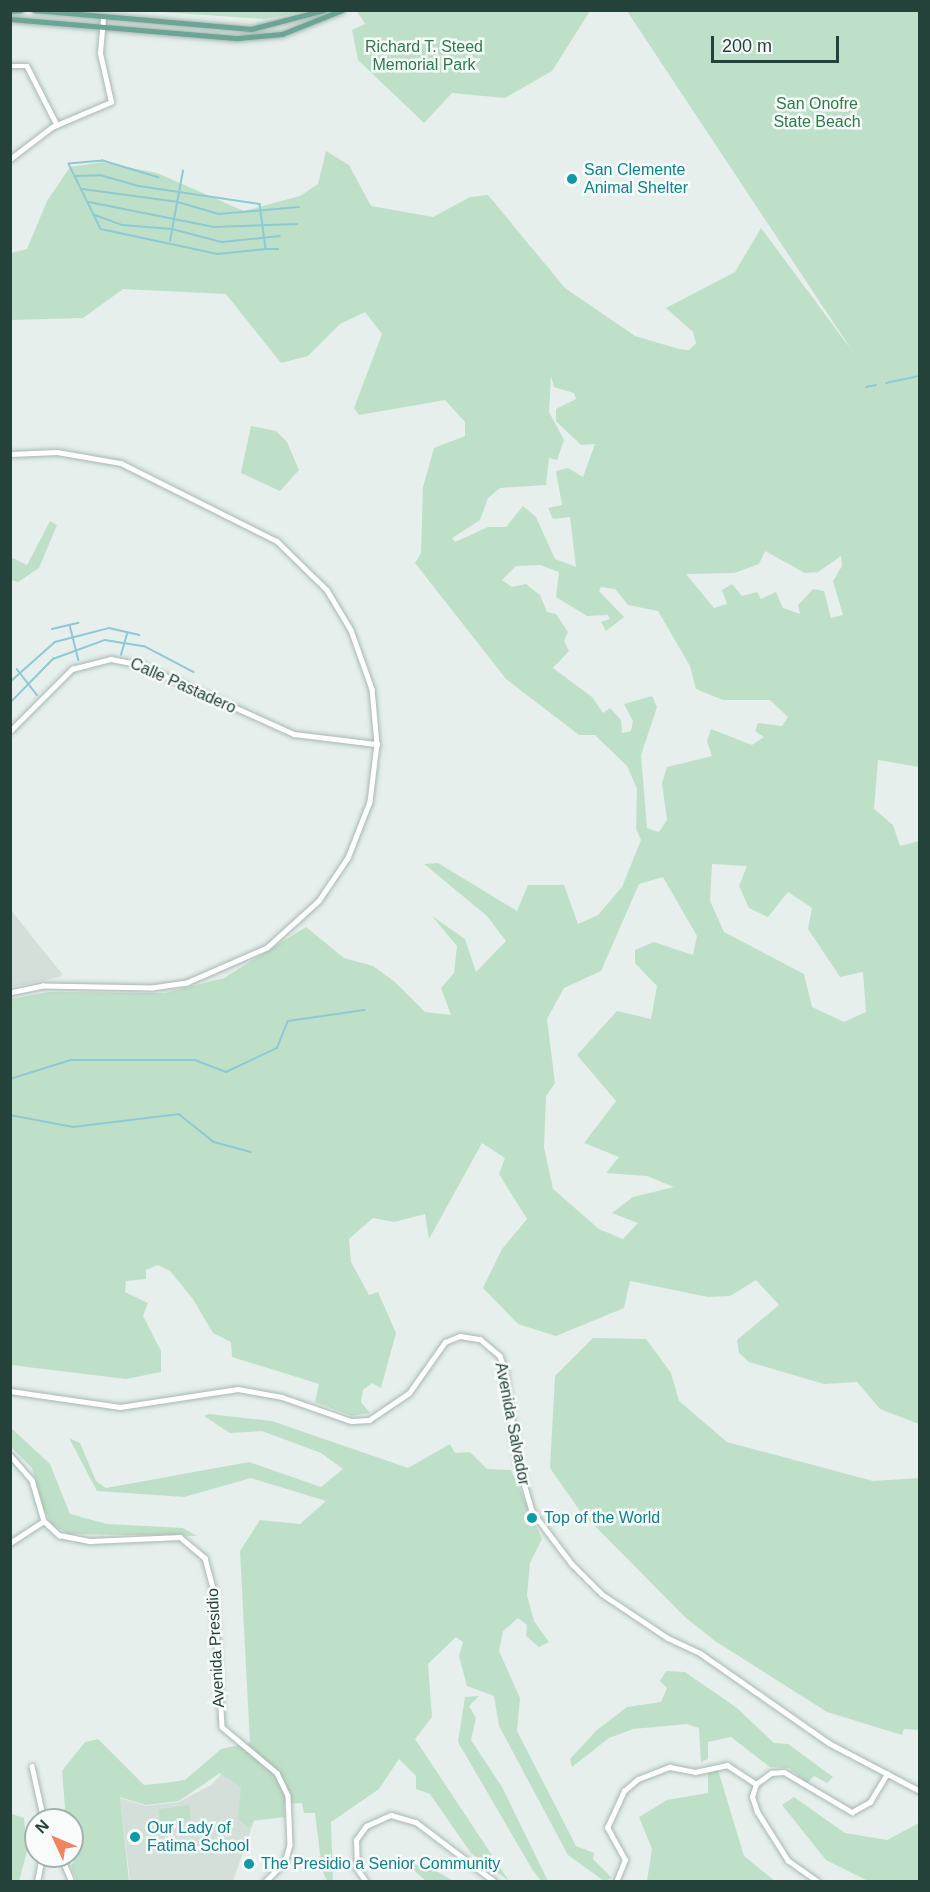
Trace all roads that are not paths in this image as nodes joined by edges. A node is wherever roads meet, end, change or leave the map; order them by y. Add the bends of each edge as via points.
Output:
1 (21, 10) edge
2 (34, 10) edge
3 (324, 10) edge
4 (342, 10) edge
5 (10, 11) edge
6 (103, 17) junction
7 (10, 19) edge
8 (102, 25) junction
9 (10, 66) edge
10 (57, 125) junction
11 (10, 159) edge
12 (10, 454) edge
13 (10, 731) edge
14 (377, 744) junction
15 (10, 993) edge
16 (10, 1391) edge
17 (10, 1455) edge
18 (44, 1521) junction
19 (10, 1543) edge
20 (32, 1766) dead end
21 (887, 1774) junction
22 (756, 1784) junction
23 (920, 1791) edge
24 (41, 1808) edge
25 (266, 1881) edge
26 (366, 1881) edge
27 (495, 1881) edge
28 (616, 1881) edge
29 (818, 1881) edge

1 - 5 main road
2 - 6 main road
3 - 6 main road via 251,29
4 - 8 main road via 309,26 258,37
6 - 8 street
7 - 8 main road
8 - 10 street via 101,58 111,102
9 - 10 street via 27,66
10 - 11 street
12 - 14 street via 57,452 121,463 277,541 327,590 351,630 372,689
13 - 14 street, Calle Pastadero via 72,669 111,659 141,665 294,734
14 - 15 street via 370,802 348,858 319,901 267,948 187,983 152,988 43,986
16 - 21 street, Avenida Salvador via 120,1407 238,1389 282,1397 351,1421 369,1420 409,1393 445,1342 460,1336 480,1339 500,1356 506,1370 518,1463 532,1511 572,1564 602,1593 668,1638
17 - 18 street via 32,1480
18 - 19 street
18 - 25 street, Avenida Presidio via 74,1541 180,1537 205,1558 214,1591 222,1727 277,1773 288,1796 290,1845 285,1862
20 - 24 street
21 - 22 street via 870,1802 852,1812 784,1772 771,1773
21 - 23 street, Avenida Salvador
22 - 28 street via 727,1765 695,1772 653,1770 624,1791 607,1828 625,1860
22 - 29 street via 752,1797 757,1812 788,1861
26 - 27 street via 357,1869 356,1840 366,1826 391,1815 416,1822

